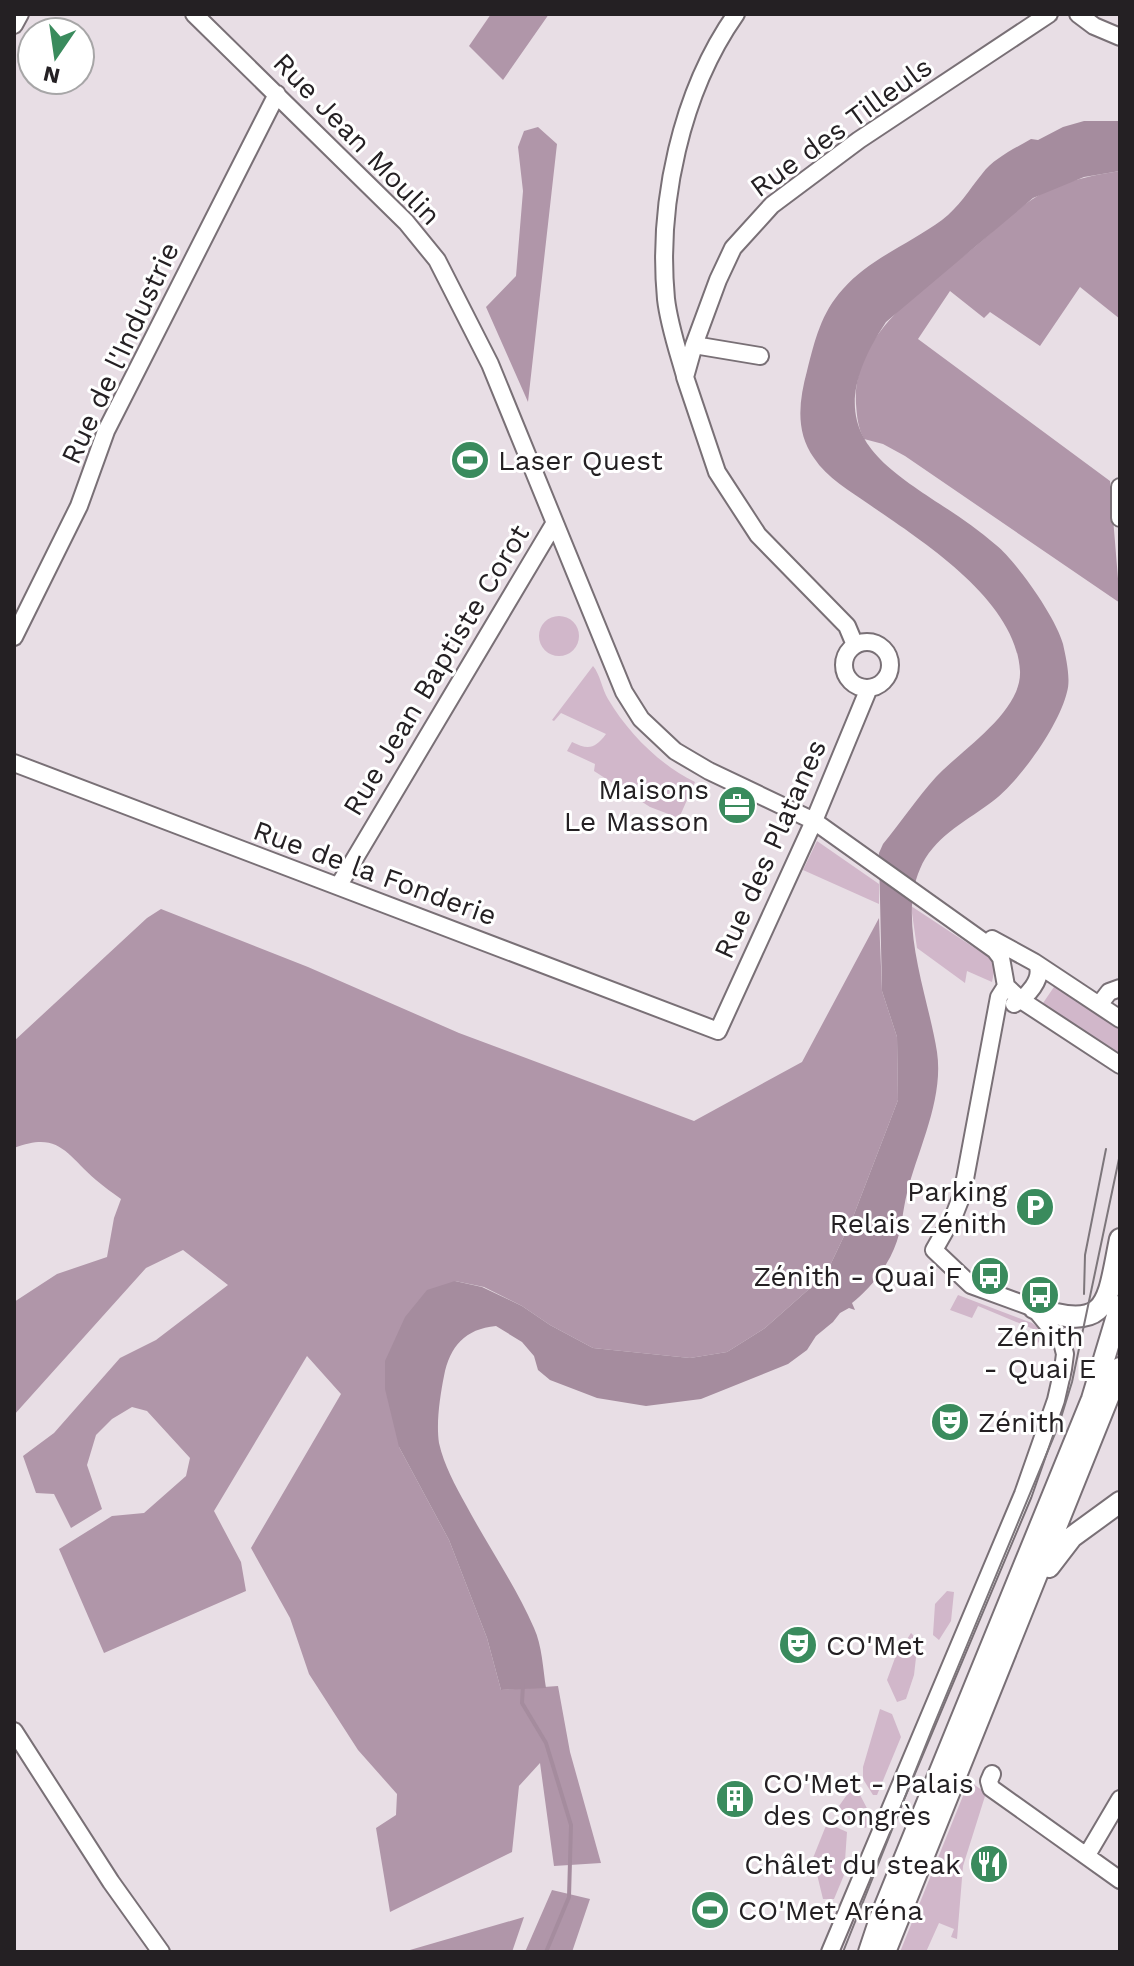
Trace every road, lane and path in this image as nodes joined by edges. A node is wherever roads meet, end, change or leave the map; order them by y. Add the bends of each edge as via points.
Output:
1 (20, 14) edge
2 (194, 14) edge
3 (736, 14) edge
4 (1049, 14) edge
5 (1078, 14) edge
6 (14, 25) edge
7 (1120, 37) edge
8 (277, 94) junction
9 (694, 345) junction
10 (760, 356) dead end
11 (685, 377) junction
12 (1120, 487) edge
13 (1120, 518) edge
14 (554, 524) junction
15 (14, 637) edge
16 (855, 645) junction
17 (869, 688) junction
18 (14, 763) edge
19 (814, 821) junction
20 (339, 885) junction
21 (921, 897) junction
22 (1033, 962) junction
23 (1006, 983) junction
24 (1120, 988) edge
25 (1021, 1000) junction
26 (1099, 1005) junction
27 (998, 1012) junction
28 (1120, 1019) edge
29 (718, 1031) joint
30 (1120, 1065) edge
31 (1120, 1239) edge
32 (1120, 1306) edge
33 (1034, 1308) junction
34 (1120, 1368) edge
35 (1120, 1502) edge
36 (1029, 1597) junction
37 (14, 1731) edge
38 (992, 1774) dead end
39 (956, 1777) junction
40 (1120, 1799) edge
41 (1087, 1855) junction
42 (1120, 1880) edge
43 (161, 1952) edge
44 (830, 1952) edge
45 (869, 1952) edge
46 (885, 1952) edge
47 (893, 1952) edge

1 - 6 street
2 - 8 street, Rue Jean Moulin
3 - 11 street via 701,75 672,174 666,300
4 - 9 street, Rue des Tilleuls via 859,140 772,205 733,248
5 - 7 street
8 - 14 street, Rue Jean Moulin via 406,222 437,260 490,364
8 - 15 street, Rue de l'Industrie via 106,431 79,506
9 - 10 street
9 - 11 street
11 - 16 street via 717,472 758,535 847,626
12 - 13 street
14 - 19 street, Rue Jean Moulin via 624,692 641,719 691,762
14 - 20 street, Rue Jean Baptiste Corot
16 - 17 street via 844,668 853,684
16 - 17 street, Rue des Platanes via 882,647 890,662 886,679
17 - 19 street, Rue des Platanes
18 - 20 street, Rue de la Fonderie
19 - 21 street, Rue Jean Moulin
19 - 29 street, Rue des Platanes
20 - 29 street, Rue de la Fonderie
21 - 22 street
21 - 23 street via 995,950
22 - 23 street via 1019,962
22 - 25 street via 1040,974
22 - 26 street
23 - 25 street
23 - 27 street
24 - 26 street
25 - 27 street
25 - 30 street
26 - 28 street
27 - 33 street via 962,1195 934,1250 971,1285
31 - 33 main road via 1110,1291 1099,1310 1079,1318
32 - 45 main road via 1092,1399
33 - 44 street via 1065,1354 1056,1400 1023,1494
34 - 36 main road
35 - 36 main road via 1072,1537
36 - 39 main road
37 - 43 street
38 - 41 street via 991,1788
39 - 46 main road
39 - 47 main road
40 - 41 street
41 - 42 street

